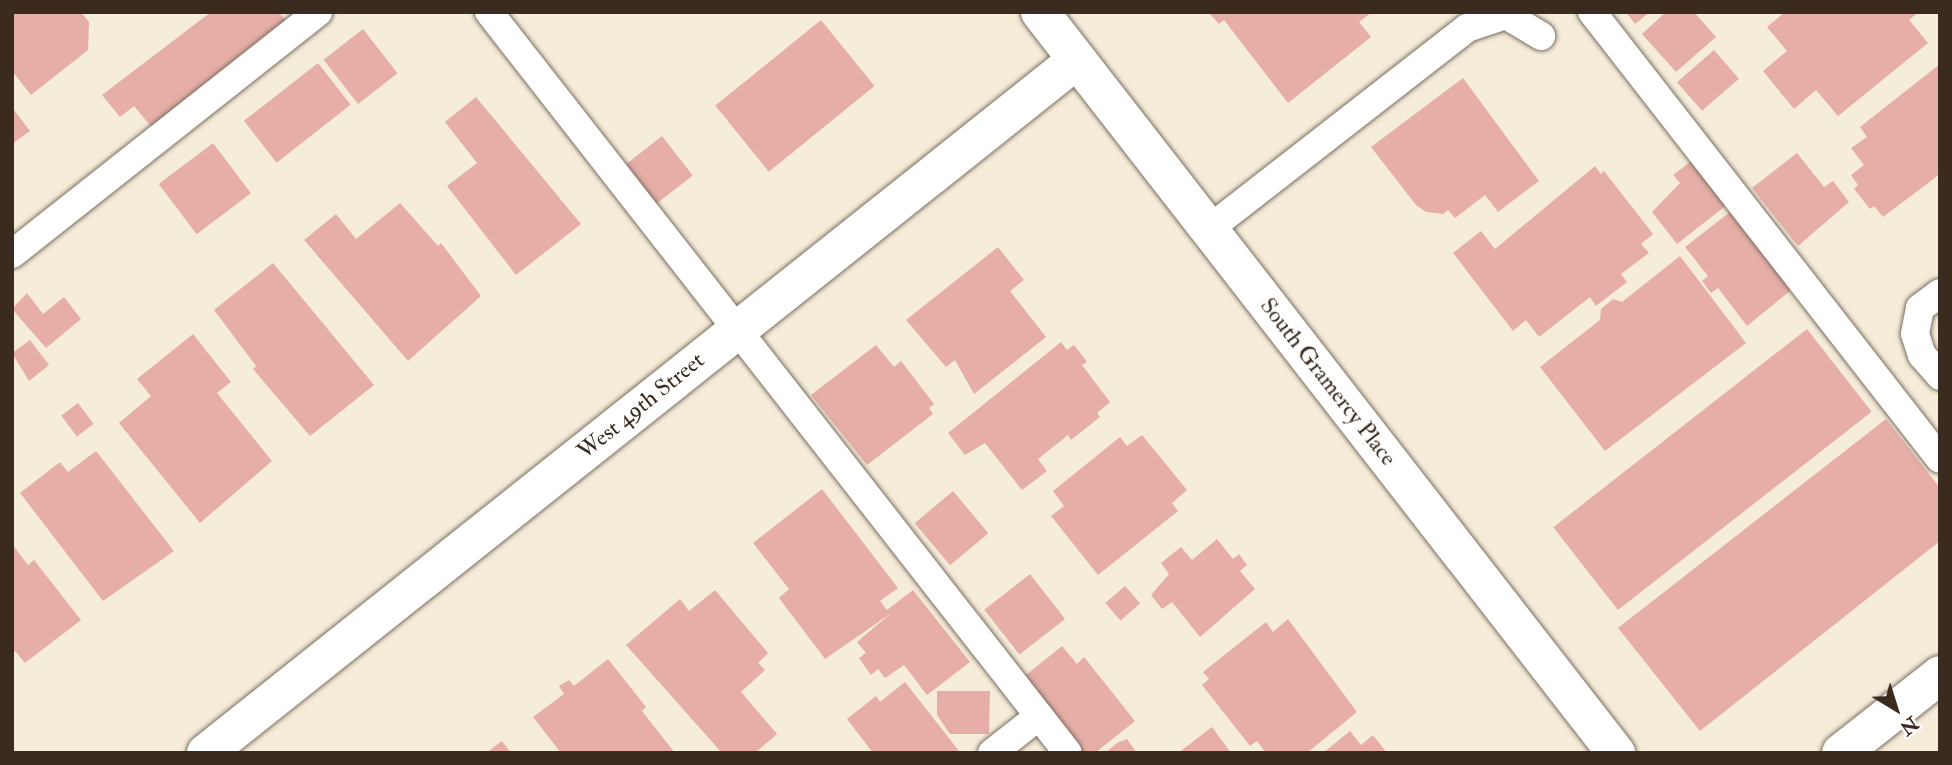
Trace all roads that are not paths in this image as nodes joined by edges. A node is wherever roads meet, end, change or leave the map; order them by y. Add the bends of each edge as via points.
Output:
1 (318, 12) edge
2 (489, 12) edge
3 (1040, 12) edge
4 (1592, 12) edge
5 (1541, 37) dead end
6 (1077, 60) junction
7 (1209, 229) junction
8 (12, 254) edge
9 (1940, 293) edge
10 (737, 330) junction
11 (1940, 376) edge
12 (1940, 458) edge
13 (1940, 675) edge
14 (1039, 716) junction
15 (206, 753) edge
16 (992, 753) edge
17 (1068, 753) edge
18 (1616, 753) edge
19 (1841, 753) edge

1 - 8 lane
2 - 10 lane
3 - 6 street, South Gramercy Place
4 - 12 lane
5 - 7 lane via 1506,15 1467,28
6 - 7 street, South Gramercy Place
6 - 10 street, West 49th Street
7 - 18 street, South Gramercy Place
9 - 11 lane via 1920,308 1915,334 1922,355
10 - 14 lane
10 - 15 street, West 49th Street
13 - 19 street
14 - 16 lane
14 - 17 lane

